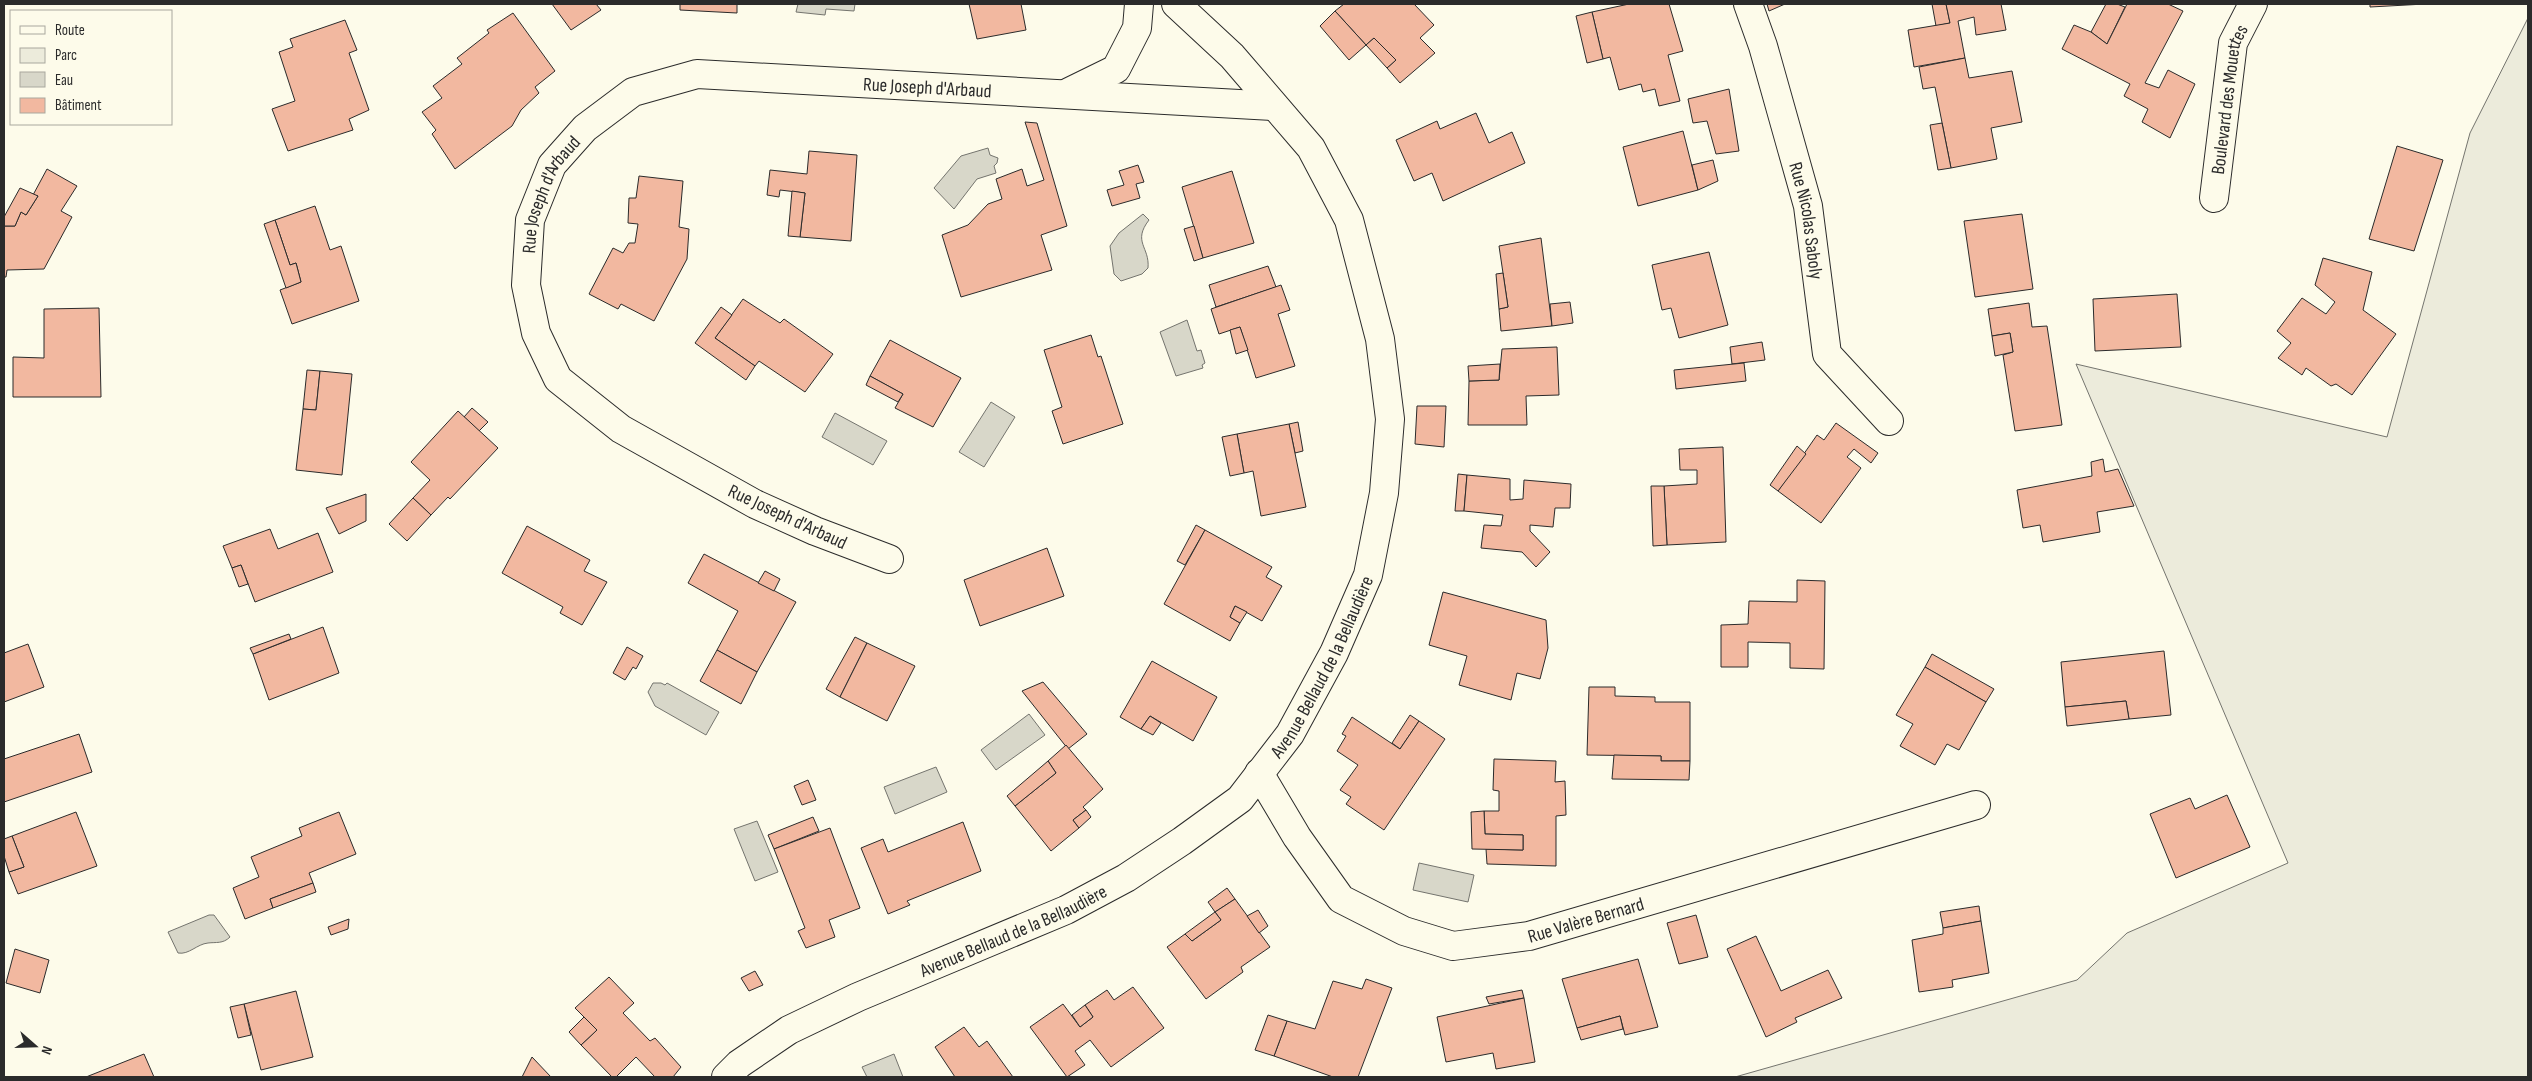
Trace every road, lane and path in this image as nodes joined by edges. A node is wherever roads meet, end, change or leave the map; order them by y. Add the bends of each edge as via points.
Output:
1 (1139, 4) edge
2 (1176, 4) edge
3 (1748, 4) edge
4 (2254, 4) edge
5 (1067, 93) junction
6 (1274, 106) junction
7 (2214, 198) dead end
8 (1889, 421) dead end
9 (889, 559) dead end
10 (1259, 773) junction
11 (1976, 804) dead end
12 (740, 1073) edge

1 - 5 street, Rue Joseph d'Arbaud via 1137,28 1116,69
2 - 6 street, Avenue Bellaud de la Bellaudière via 1232,56
3 - 8 street, Rue Nicolas Saboly via 1808,206 1827,354
4 - 7 street, Boulevard des Mouettes via 2233,43
5 - 6 street, Rue Joseph d'Arbaud
5 - 9 street, Rue Joseph d'Arbaud via 697,74 633,92 585,128 552,165 530,220 526,285 536,333 558,379 621,429 754,504
6 - 10 street, Avenue Bellaud de la Bellaudière via 1311,148 1349,220 1380,339 1390,419 1384,493 1368,575 1334,653 1294,726
10 - 11 street, Rue Valère Bernard via 1297,837 1340,899 1404,931 1453,946 1529,936
10 - 12 street, Avenue Bellaud de la Bellaudière via 1240,799 1117,882 1066,910 858,997 789,1030

